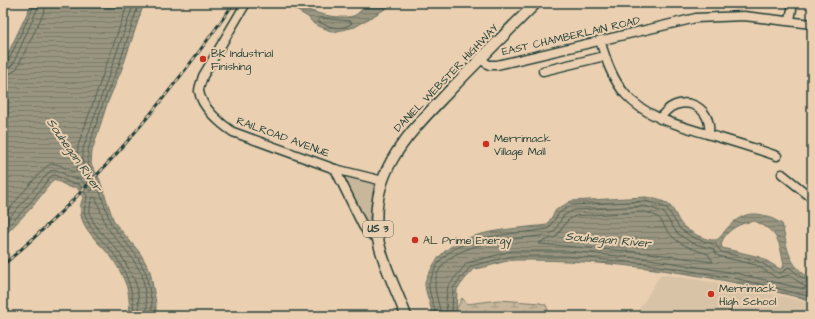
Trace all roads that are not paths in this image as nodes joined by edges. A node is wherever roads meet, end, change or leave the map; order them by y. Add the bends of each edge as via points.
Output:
1 (246, 3) edge
2 (536, 3) edge
3 (793, 3) edge
4 (790, 20) junction
5 (812, 24) edge
6 (600, 40) junction
7 (605, 56) junction
8 (480, 59) junction
9 (543, 71) dead end
10 (660, 118) junction
11 (709, 134) junction
12 (777, 156) dead end
13 (335, 169) junction
14 (782, 174) dead end
15 (383, 181) junction
16 (812, 198) edge
17 (378, 239) junction
18 (406, 314) edge

1 - 13 street, RAILROAD AVENUE via 203,76 199,89 204,103 220,122 233,132
2 - 8 main road, DANIEL WEBSTER HIGHWAY / US 3
3 - 4 street
4 - 5 street, EAST CHAMBERLAIN ROAD
4 - 6 street, EAST CHAMBERLAIN ROAD via 738,15 696,18
6 - 7 street
6 - 8 street, EAST CHAMBERLAIN ROAD via 492,66
7 - 9 street
7 - 10 street via 612,75 626,95
8 - 15 main road, DANIEL WEBSTER HIGHWAY / US 3 via 407,136 393,156
10 - 11 street
10 - 11 street via 674,105 691,104 705,115 710,126
11 - 12 street
13 - 15 street, RAILROAD AVENUE
13 - 17 street, RAILROAD AVENUE via 363,226 368,233
14 - 16 street
15 - 17 main road, DANIEL WEBSTER HIGHWAY / US 3 via 378,204
17 - 18 main road, DANIEL WEBSTER HIGHWAY / US 3

